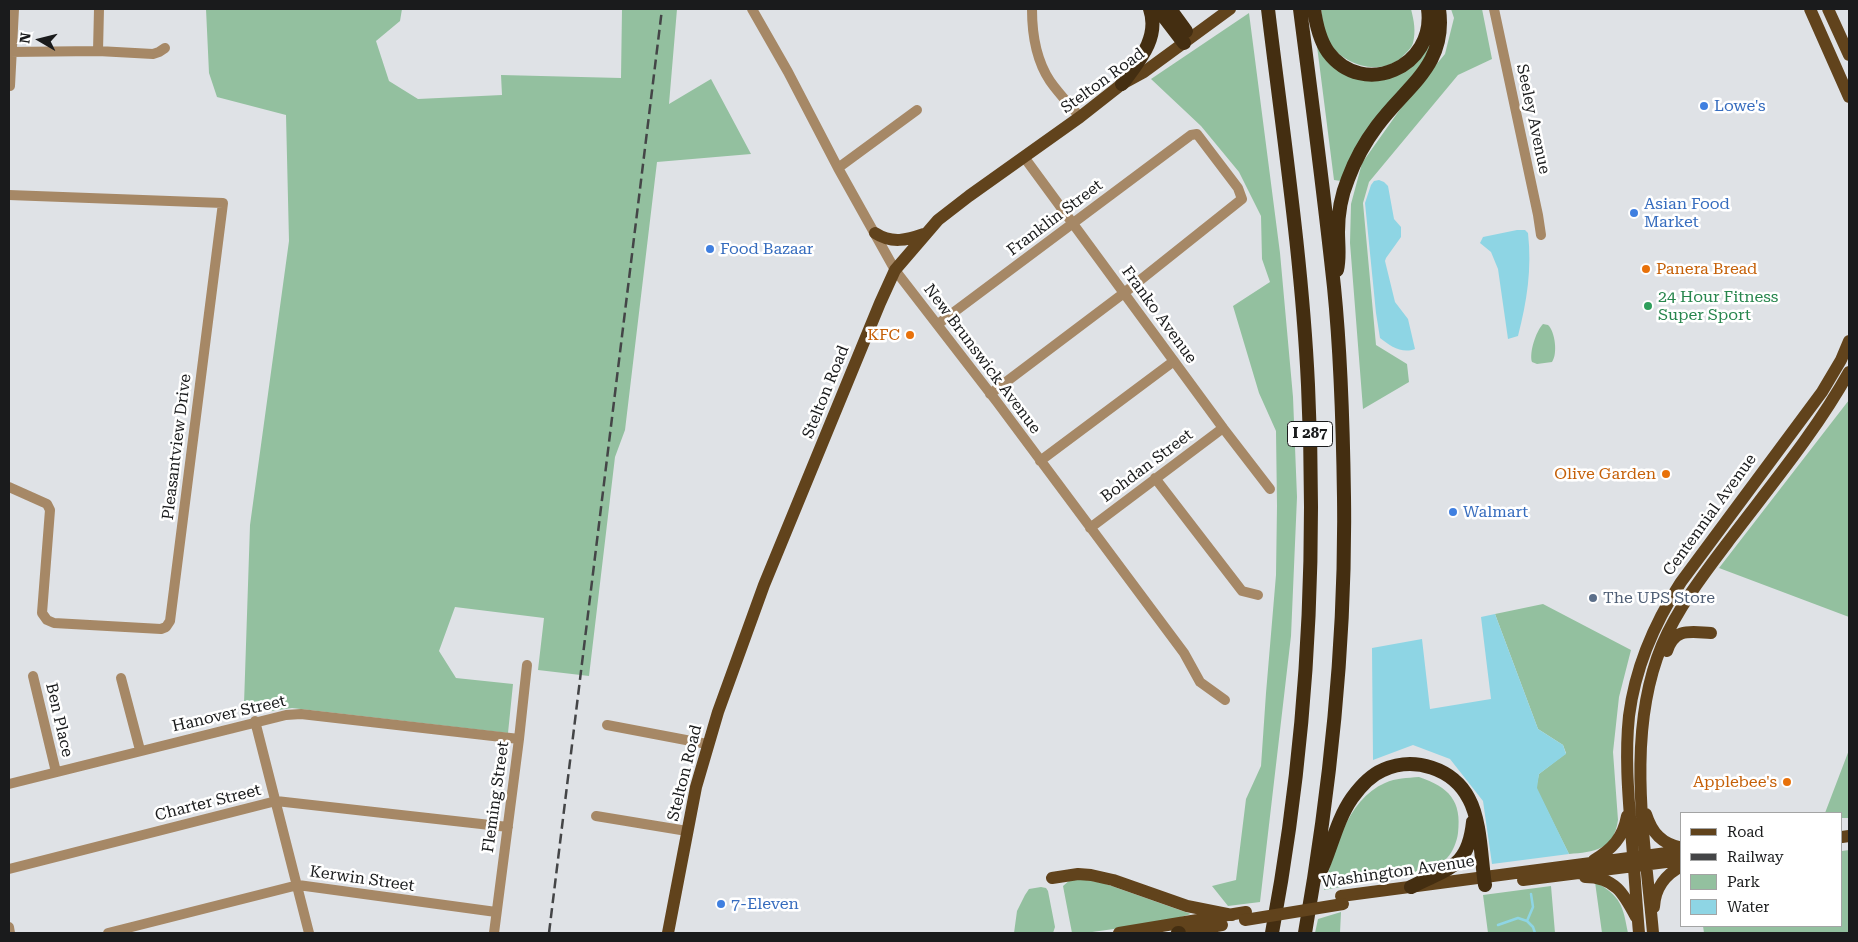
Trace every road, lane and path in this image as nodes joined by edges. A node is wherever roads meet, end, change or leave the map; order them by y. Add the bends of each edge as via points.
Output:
1 (14, 9) edge
2 (100, 9) edge
3 (752, 9) edge
4 (1032, 9) edge
5 (1150, 9) edge
6 (1158, 9) edge
7 (1170, 9) edge
8 (1230, 9) edge
9 (1258, 9) edge
10 (1268, 9) edge
11 (1300, 9) edge
12 (1314, 9) edge
13 (1428, 9) edge
14 (1439, 9) edge
15 (1494, 9) edge
16 (1810, 9) edge
17 (1828, 9) edge
18 (1187, 40) junction
19 (1272, 41) junction
20 (165, 48) dead end
21 (98, 51) junction
22 (10, 52) edge
23 (1849, 55) edge
24 (1122, 84) junction
25 (10, 86) edge
26 (1849, 98) edge
27 (917, 110) dead end
28 (1080, 117) junction
29 (1024, 157) junction
30 (838, 168) junction
31 (9, 195) edge
32 (1074, 223) junction
33 (875, 233) junction
34 (927, 233) junction
35 (1541, 235) dead end
36 (895, 270) junction
37 (1334, 288) junction
38 (1124, 293) junction
39 (938, 324) junction
40 (1849, 341) edge
41 (1174, 361) junction
42 (1849, 372) edge
43 (990, 394) junction
44 (1222, 428) junction
45 (1040, 461) junction
46 (1155, 478) junction
47 (9, 487) edge
48 (1270, 490) dead end
49 (1090, 528) junction
50 (1258, 595) dead end
51 (1711, 633) dead end
52 (527, 665) dead end
53 (33, 676) dead end
54 (120, 678) dead end
55 (1649, 690) junction
56 (1225, 700) dead end
57 (255, 721) junction
58 (607, 725) dead end
59 (519, 740) junction
60 (707, 744) junction
61 (140, 750) junction
62 (56, 772) junction
63 (9, 784) edge
64 (276, 801) junction
65 (1636, 802) junction
66 (1474, 814) junction
67 (596, 816) dead end
68 (508, 827) junction
69 (687, 830) junction
70 (1680, 848) edge
71 (1680, 850) edge
72 (1640, 860) junction
73 (1680, 860) edge
74 (1590, 862) junction
75 (1680, 867) edge
76 (9, 869) edge
77 (1052, 878) dead end
78 (1545, 878) junction
79 (1484, 881) junction
80 (298, 885) junction
81 (1410, 887) junction
82 (1312, 888) junction
83 (1278, 900) junction
84 (1342, 900) junction
85 (496, 912) junction
86 (1232, 915) junction
87 (1246, 916) junction
88 (9, 927) edge
89 (1638, 927) edge
90 (1653, 931) edge
91 (667, 932) edge
92 (10, 933) edge
93 (108, 933) edge
94 (309, 933) edge
95 (494, 933) edge
96 (1119, 933) edge
97 (1178, 933) edge
98 (1263, 933) edge
99 (1272, 933) edge
100 (1304, 933) edge

1 - 22 street
2 - 21 street
3 - 30 street, New Brunswick Avenue
4 - 28 street via 1034,40 1040,62
5 - 24 highway via 1153,20 1151,37 1142,57
6 - 18 highway
7 - 18 highway
8 - 18 main road, Stelton Road
9 - 19 highway via 1262,31
10 - 19 highway, I 287
11 - 37 highway, I 287
12 - 13 highway via 1318,32 1334,60 1358,72 1378,74 1408,63 1422,46 1428,25
14 - 37 highway via 1441,21 1437,49 1427,70 1378,125 1358,154 1347,179 1340,204 1340,259
15 - 35 street, Seeley Avenue
16 - 26 main road
17 - 23 main road
18 - 24 main road, Stelton Road
19 - 83 highway, I 287 via 1298,254 1311,455 1311,572 1306,664 1296,773
20 - 21 street via 153,54
21 - 22 street
22 - 25 street
24 - 28 main road, Stelton Road
27 - 30 street
28 - 29 main road, Stelton Road
29 - 32 street, Franko Avenue
29 - 34 main road, Stelton Road via 938,220
30 - 33 street, New Brunswick Avenue
31 - 47 street, Pleasantview Drive via 223,203 173,602 166,627 54,623 47,620 42,613 50,510 47,504
32 - 38 street, Franko Avenue
32 - 38 street, Franklin Street via 1191,135 1197,134 1238,188 1242,199
32 - 39 street, Franklin Street
33 - 34 main road via 893,241
33 - 36 street, New Brunswick Avenue
34 - 36 main road, Stelton Road
36 - 39 street, New Brunswick Avenue
36 - 60 main road, Stelton Road via 764,585
37 - 82 highway, I 287 via 1344,480 1341,609 1331,751
38 - 41 street, Franko Avenue
38 - 43 street
39 - 43 street, New Brunswick Avenue
40 - 65 main road, Centennial Avenue via 1822,392 1663,609 1636,682 1630,714 1627,742
41 - 44 street, Franko Avenue
41 - 45 street
42 - 55 main road, Centennial Avenue via 1816,424 1676,616 1661,646
43 - 45 street, New Brunswick Avenue
44 - 46 street, Bohdan Street
44 - 48 street, Franko Avenue
45 - 49 street, New Brunswick Avenue
46 - 49 street, Bohdan Street
46 - 50 street via 1242,590
49 - 56 street, New Brunswick Avenue via 1184,653 1200,682
51 - 55 main road via 1681,632 1675,637 1654,687
52 - 59 street, Fleming Street
53 - 62 street, Ben Place
54 - 61 street
55 - 65 main road, Centennial Avenue via 1640,744
57 - 59 street, Hanover Street via 301,714
57 - 61 street, Hanover Street
57 - 64 street
58 - 60 street
59 - 68 street, Fleming Street
60 - 69 main road, Stelton Road
61 - 62 street, Hanover Street
62 - 63 street, Hanover Street
64 - 68 street, Charter Street
64 - 76 street, Charter Street
64 - 80 street
65 - 70 main road via 1656,835
65 - 72 main road, Centennial Avenue
65 - 74 main road via 1619,840
66 - 79 highway
66 - 81 highway via 1470,840 1456,864
66 - 82 highway via 1462,788 1435,768 1407,764 1382,770 1362,786 1346,809
67 - 69 street
68 - 85 street, Fleming Street
69 - 91 main road, Stelton Road
71 - 72 main road, Washington Avenue
72 - 73 main road, Washington Avenue
72 - 74 main road, Washington Avenue
72 - 78 main road, Washington Avenue
72 - 89 main road, Centennial Avenue
72 - 90 main road, Centennial Avenue
74 - 79 main road, Washington Avenue
75 - 90 main road via 1669,873 1654,899
77 - 86 main road via 1091,875 1187,906
78 - 79 main road, Washington Avenue
78 - 89 main road via 1595,877 1608,881 1624,893
79 - 81 main road, Washington Avenue
79 - 84 main road, Washington Avenue
80 - 85 street, Kerwin Street
80 - 93 street, Kerwin Street
80 - 94 street
81 - 84 main road, Washington Avenue
82 - 100 highway, I 287
83 - 98 highway
83 - 99 highway, I 287
84 - 87 main road, Washington Avenue
85 - 95 street, Fleming Street
86 - 87 main road, Washington Avenue
86 - 96 main road, Washington Avenue
87 - 97 main road, Washington Avenue
88 - 92 street

